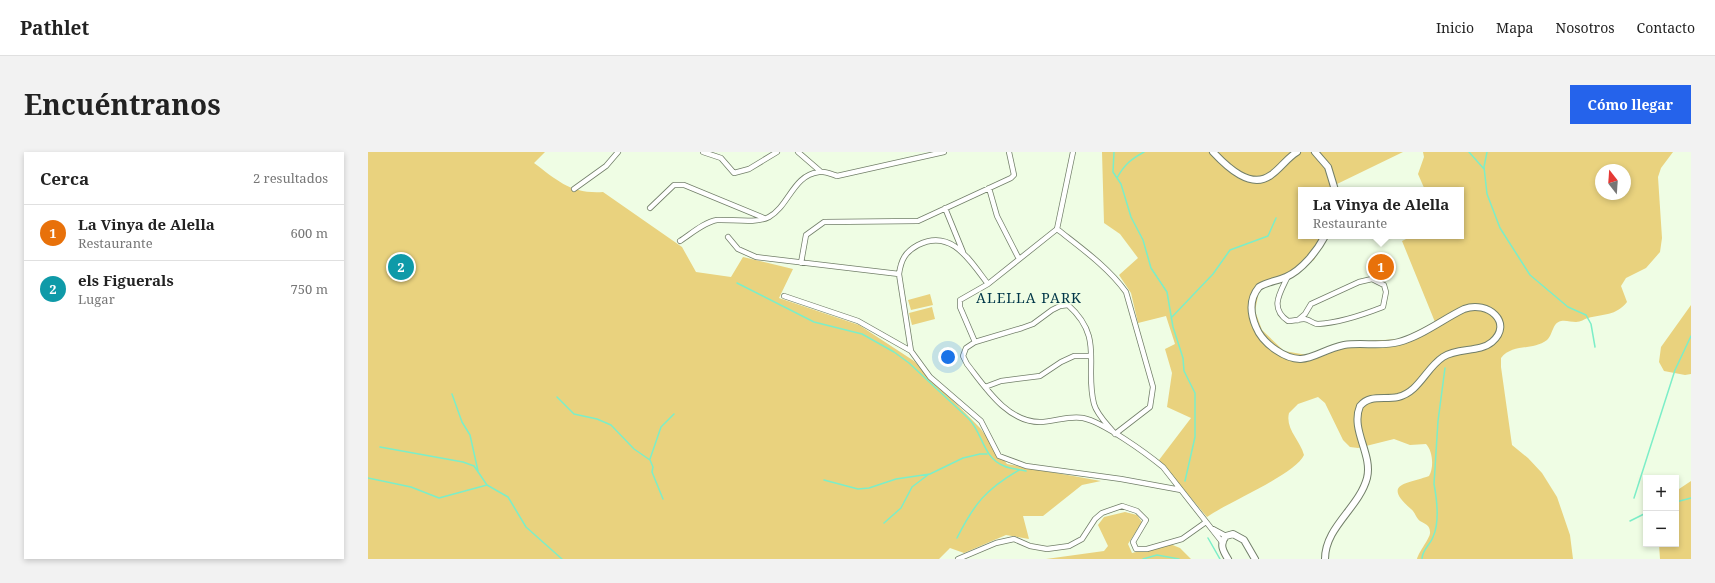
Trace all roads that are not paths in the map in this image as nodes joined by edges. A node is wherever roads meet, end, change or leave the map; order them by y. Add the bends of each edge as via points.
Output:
1 (618, 152) edge
2 (703, 152) edge
3 (777, 152) edge
4 (798, 152) edge
5 (944, 152) edge
6 (1009, 152) edge
7 (1072, 152) edge
8 (1213, 152) edge
9 (1297, 152) edge
10 (1315, 152) edge
11 (820, 171) junction
12 (1334, 187) edge
13 (989, 188) junction
14 (574, 189) dead end
15 (650, 208) dead end
16 (945, 208) junction
17 (766, 219) junction
18 (1057, 229) junction
19 (728, 237) dead end
20 (1323, 239) edge
21 (680, 241) dead end
22 (963, 252) junction
23 (1019, 259) junction
24 (801, 263) junction
25 (898, 274) junction
26 (1288, 276) junction
27 (988, 284) junction
28 (784, 296) dead end
29 (1298, 320) junction
30 (975, 342) junction
31 (911, 351) junction
32 (1091, 356) junction
33 (985, 387) junction
34 (1115, 434) junction
35 (1181, 490) junction
36 (1206, 522) junction
37 (1211, 528) junction
38 (1226, 536) junction
39 (1222, 542) junction
40 (958, 559) edge
41 (1228, 559) edge
42 (1255, 559) edge
43 (1325, 559) edge

1 - 14 street via 606,166
2 - 3 street via 721,158 734,173 749,169
4 - 11 street
5 - 11 street via 837,176
6 - 13 street via 1014,175
7 - 18 street
8 - 9 main road via 1232,170 1259,180 1272,174
10 - 12 main road via 1328,167
11 - 17 street via 798,181 776,213
13 - 16 street
13 - 23 street via 997,216
15 - 17 street via 674,185 684,185
16 - 22 street
16 - 24 street via 918,221 824,222 806,235
17 - 21 street via 716,220
18 - 23 street
18 - 34 street via 1095,260 1126,292 1153,387 1150,407
19 - 24 street via 738,249 756,256
20 - 26 main road via 1315,252
22 - 25 street via 944,240 925,242 912,249 900,262
22 - 27 street
23 - 27 street
24 - 25 street
25 - 31 street
26 - 29 street via 1277,304 1278,310 1288,321
26 - 43 main road via 1259,287 1253,296 1251,307 1262,338 1294,360 1310,358 1356,343 1398,342 1469,307 1489,309 1499,322 1499,331 1491,343 1447,354 1436,361 1414,388 1405,394 1371,399 1360,406 1357,419 1367,462 1367,479 1329,540
27 - 30 street via 960,300 960,307
28 - 31 street via 858,321
29 - 29 street via 1311,304 1358,282 1372,279 1384,285 1386,292 1383,307 1320,324 1304,319
30 - 32 street via 1022,328 1052,310 1068,305 1085,326
30 - 33 street via 966,348 963,356
31 - 35 street via 930,377 981,420 999,456 1026,466 1120,478
32 - 33 street via 1074,356 1040,376 1007,380
32 - 34 street via 1094,404
33 - 34 street via 997,401 1023,419 1040,422 1081,418 1090,420
34 - 35 street via 1132,443 1163,467
35 - 36 street
36 - 37 street
36 - 40 street via 1182,539 1147,549 1136,549 1133,542 1146,520 1138,511 1122,506 1102,513 1082,539 1069,546 1047,549 1030,546 1014,539 996,543
37 - 38 street
37 - 39 street
38 - 39 main road
38 - 42 main road via 1233,534 1241,537
39 - 41 main road via 1222,549

